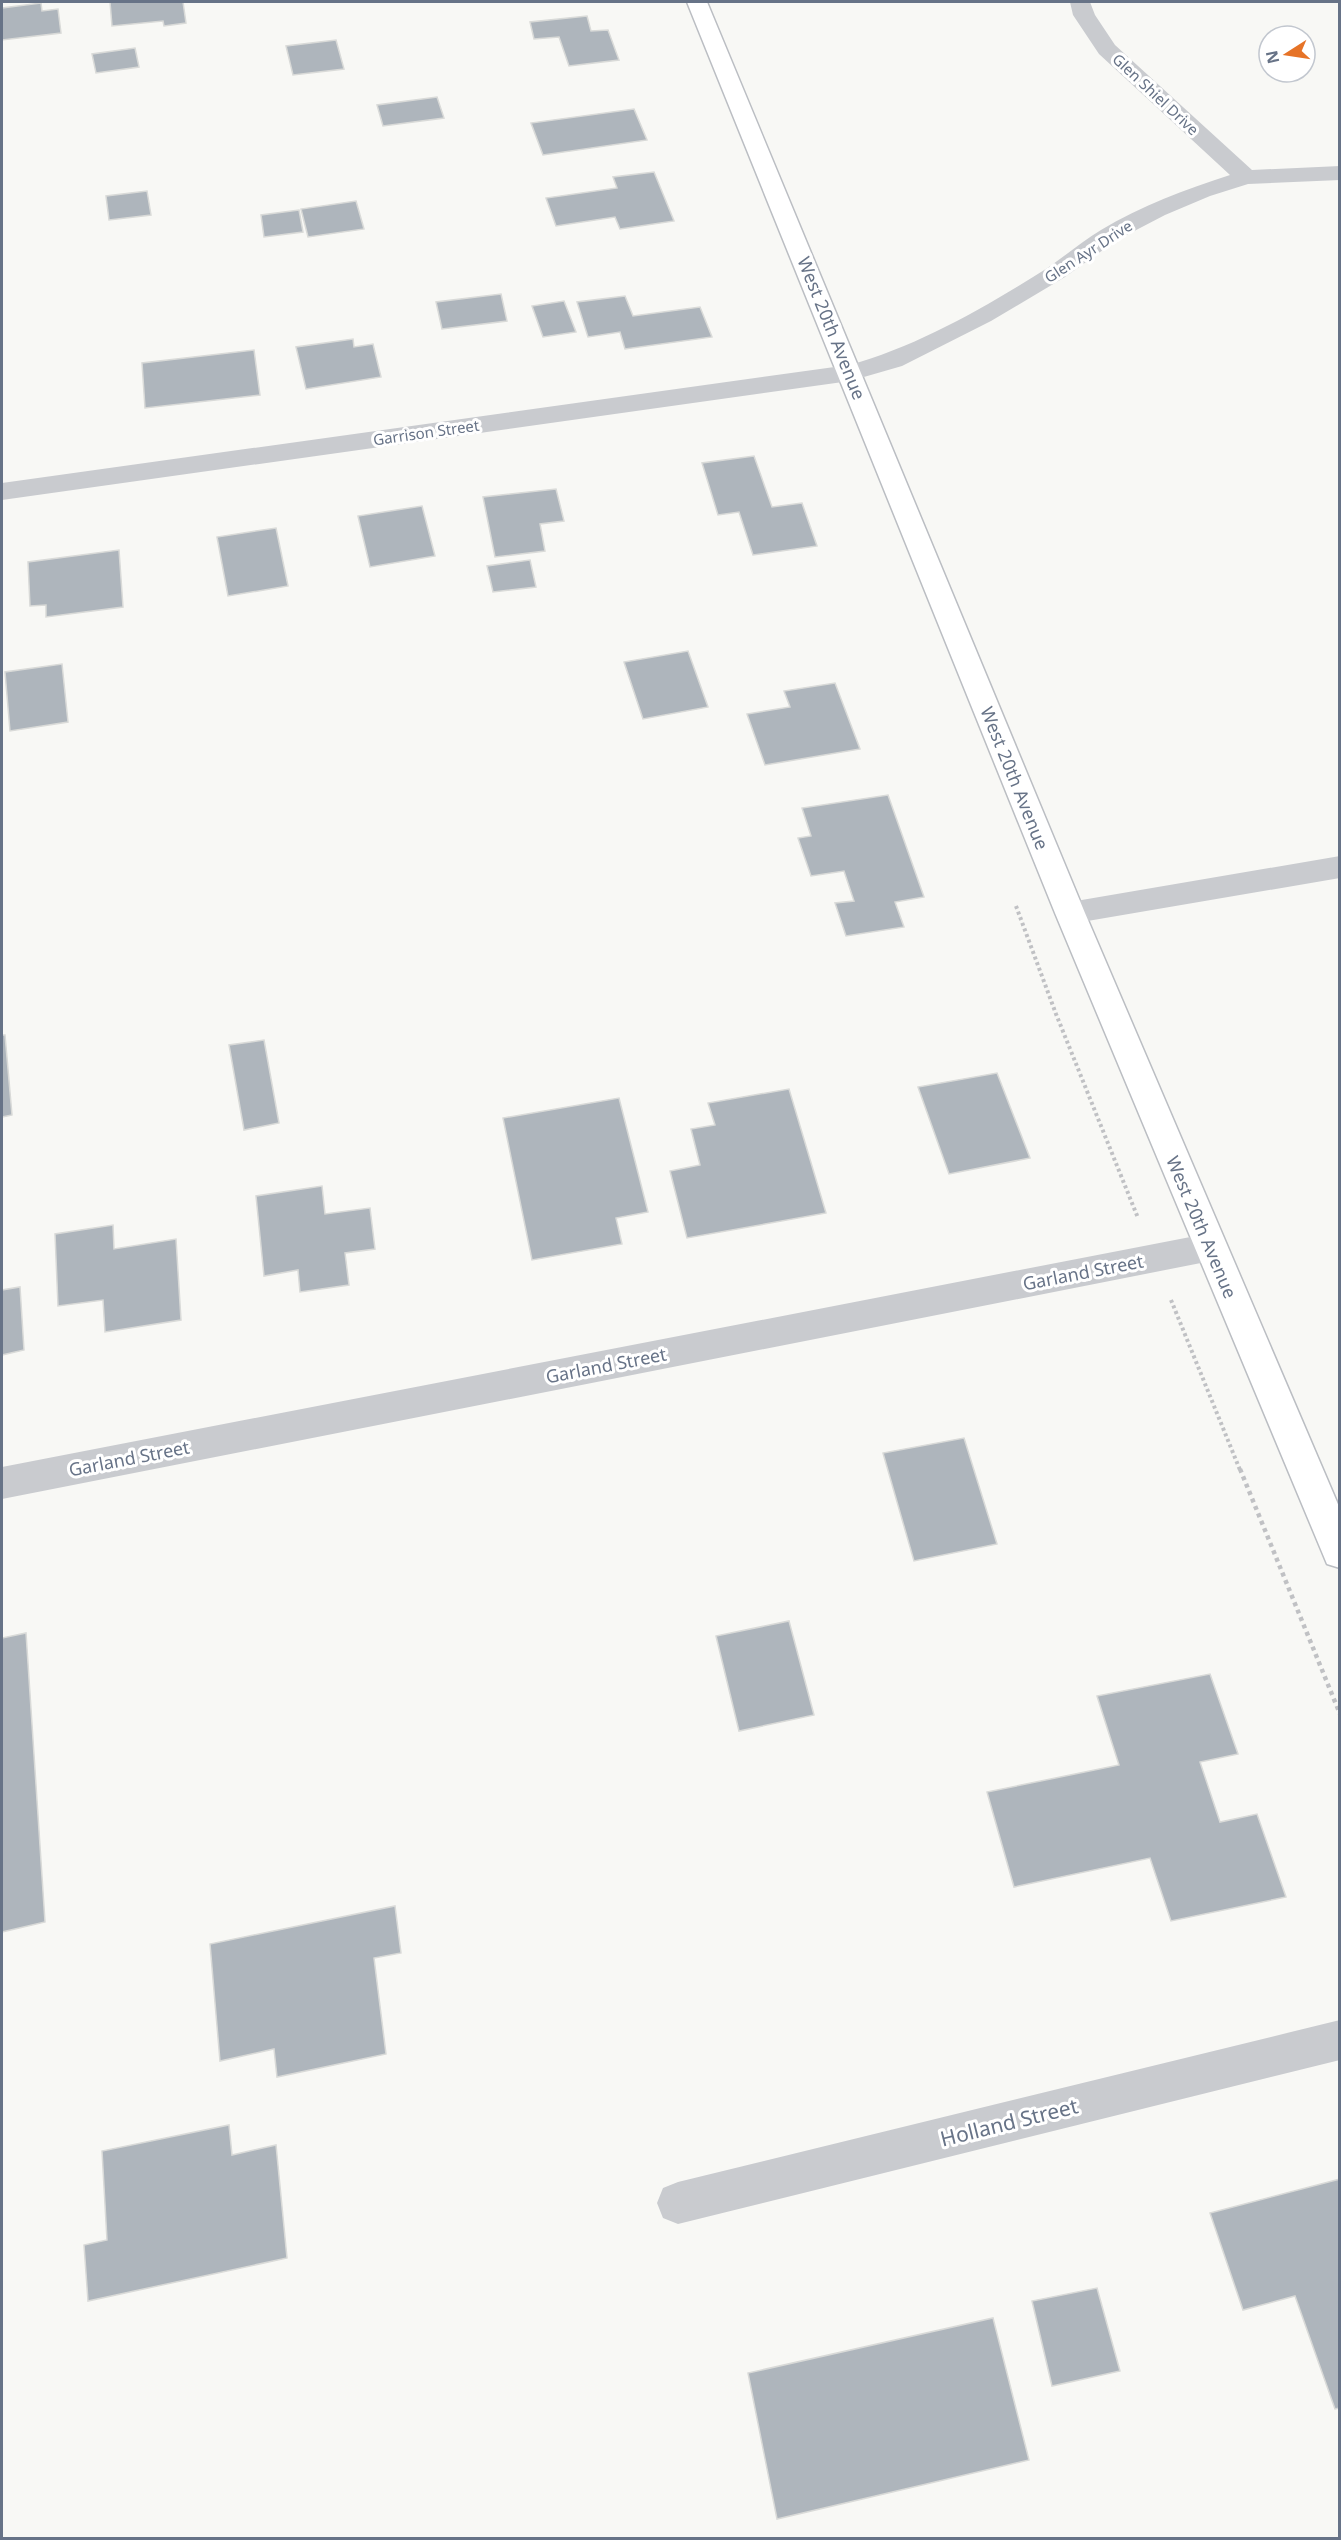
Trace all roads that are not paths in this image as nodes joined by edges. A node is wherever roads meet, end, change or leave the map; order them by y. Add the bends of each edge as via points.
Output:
1 (697, 2) edge
2 (1080, 2) edge
3 (1340, 173) edge
4 (1246, 177) junction
5 (850, 373) junction
6 (2, 492) edge
7 (1340, 867) edge
8 (1070, 913) junction
9 (1211, 1247) junction
10 (2, 1483) edge
11 (1340, 1552) edge
12 (1340, 2040) edge
13 (678, 2203) dead end

1 - 5 street, West 20th Avenue
2 - 4 street, Glen Shiel Drive via 1083,15 1107,49
3 - 4 street, Glen Ayr Drive
4 - 5 street, Glen Ayr Drive via 1157,210 1108,235 1057,272 983,316 893,360
5 - 6 street, Garrison Street
5 - 8 street, West 20th Avenue
7 - 8 street
8 - 9 street, West 20th Avenue
9 - 10 street, Garland Street
9 - 11 street, West 20th Avenue
12 - 13 street, Holland Street

